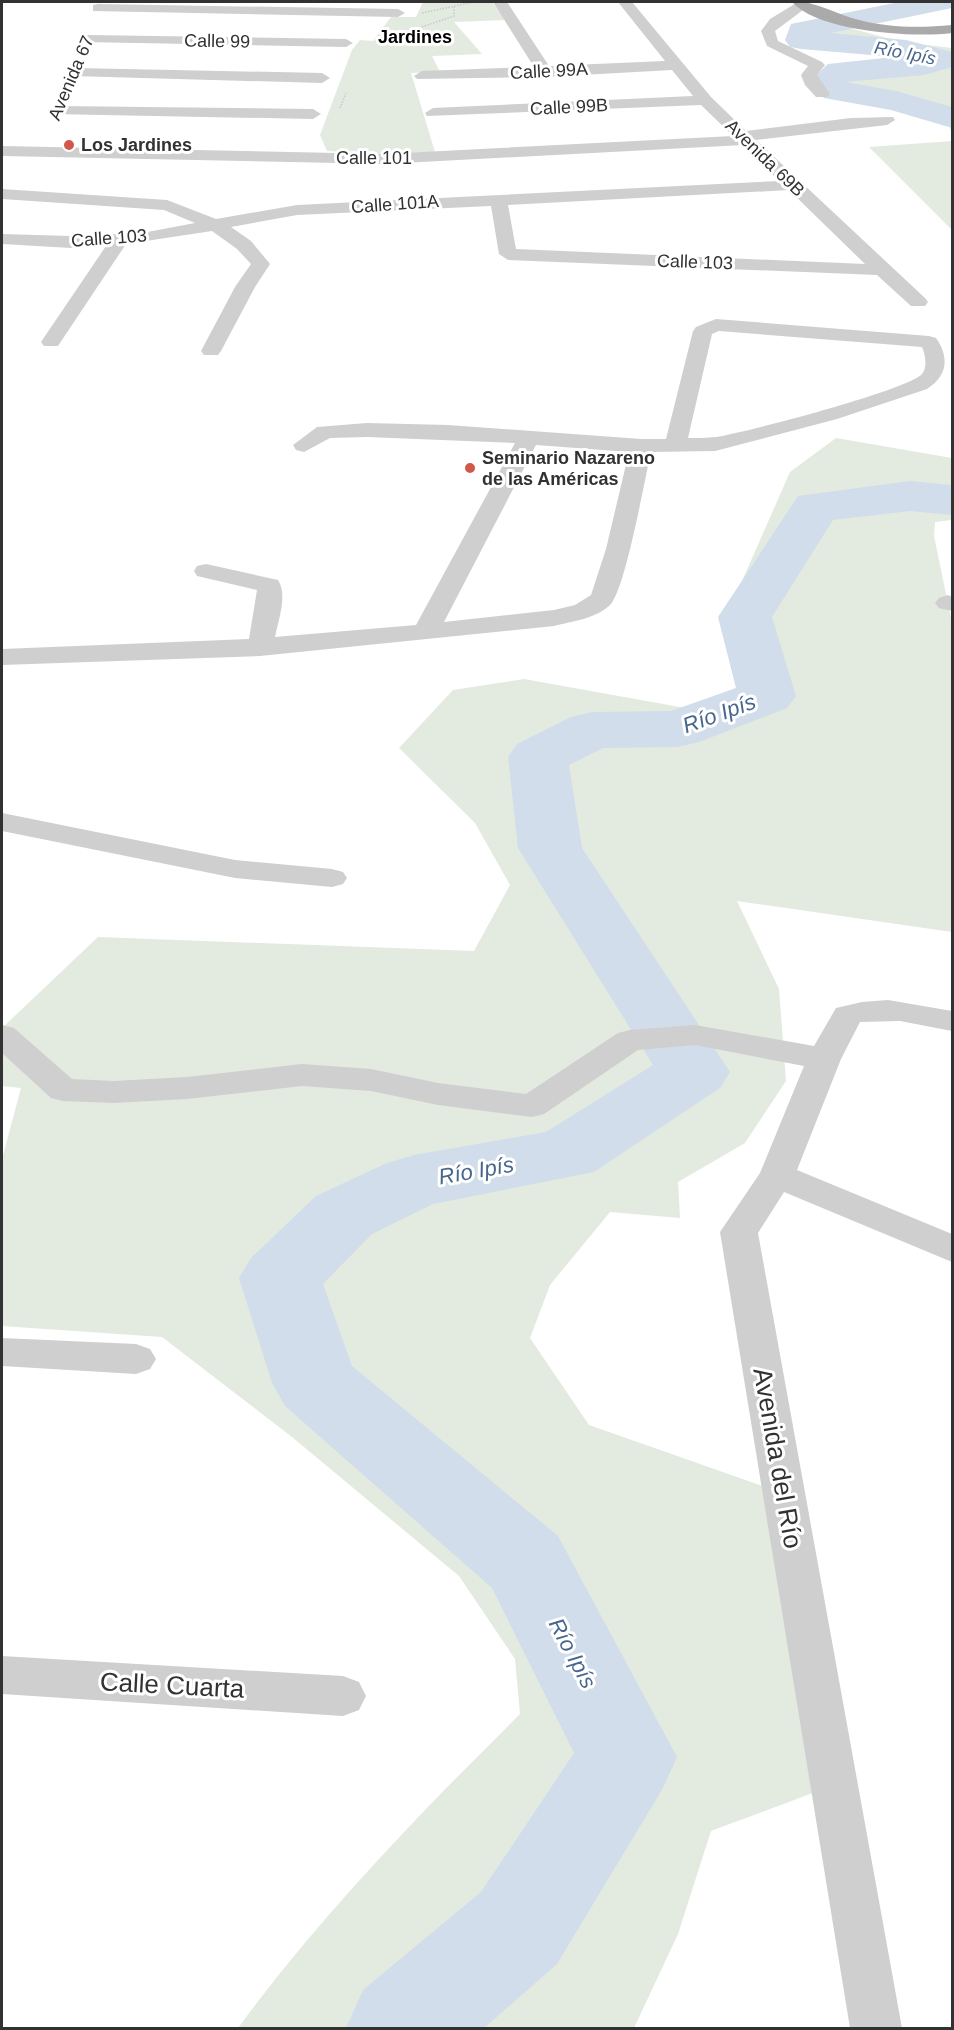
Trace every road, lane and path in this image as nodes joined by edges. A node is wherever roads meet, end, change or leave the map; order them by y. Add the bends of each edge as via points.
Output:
1 (477, 2) edge
2 (500, 2) edge
3 (625, 2) edge
4 (100, 5) edge
5 (807, 6) edge
6 (398, 13) joint
7 (952, 28) edge
8 (346, 43) dead end
9 (82, 56) junction
10 (675, 65) junction
11 (545, 72) junction
12 (422, 76) dead end
13 (322, 78) dead end
14 (348, 88) dead end
15 (822, 94) dead end
16 (705, 100) junction
17 (433, 113) dead end
18 (313, 114) dead end
19 (887, 120) dead end
20 (53, 121) junction
21 (745, 138) junction
22 (2, 151) edge
23 (38, 153) junction
24 (368, 159) junction
25 (794, 185) junction
26 (2, 194) edge
27 (498, 198) junction
28 (216, 225) junction
29 (2, 239) edge
30 (120, 239) junction
31 (882, 270) junction
32 (918, 302) dead end
33 (51, 342) dead end
34 (211, 351) dead end
35 (528, 438) junction
36 (304, 445) dead end
37 (641, 446) junction
38 (675, 446) junction
39 (206, 571) dead end
40 (425, 633) junction
41 (260, 648) junction
42 (2, 657) edge
43 (2, 822) edge
44 (332, 878) dead end
45 (952, 1021) edge
46 (6, 1052) edge
47 (824, 1059) junction
48 (777, 1174) junction
49 (952, 1249) edge
50 (2, 1352) edge
51 (136, 1359) dead end
52 (2, 1675) edge
53 (343, 1696) dead end
54 (876, 2028) edge

1 - 6 path via 421,14
2 - 11 street
3 - 10 street, Avenida 69B
4 - 6 street
4 - 9 street, Avenida 67
5 - 7 main road via 856,24 909,32
5 - 15 street via 775,22 768,31 772,43 817,65 809,75
8 - 9 street, Calle 99
9 - 13 street
9 - 20 street, Avenida 67
10 - 11 street, Calle 99A
10 - 16 street, Avenida 69B
11 - 12 street, Calle 99A
14 - 24 path via 333,131
16 - 17 street, Calle 99B
16 - 21 street, Avenida 69B
18 - 20 street
19 - 21 street, Calle 101 via 844,122
20 - 23 street, Avenida 67
21 - 24 street, Calle 101
21 - 25 street, Avenida 69B
22 - 23 street, Calle 101
23 - 24 street, Calle 101
25 - 27 street, Calle 101A
25 - 31 street, Avenida 69B
26 - 28 street via 166,205
27 - 28 street, Calle 101A via 297,210
27 - 31 street, Calle 103 via 508,254
28 - 30 street, Calle 103
28 - 34 street via 244,245 261,264
29 - 30 street, Calle 103
30 - 33 street
31 - 32 street, Avenida 69B
35 - 36 street via 367,430 325,432
35 - 37 street
35 - 40 street
37 - 38 street
37 - 40 street via 618,549 602,599 584,611 554,618
38 - 38 street via 715,444 753,435 907,390 930,378 936,364 933,348 929,342 916,340 716,326 703,332
39 - 41 street via 269,585
40 - 41 street
41 - 42 street via 100,657
43 - 44 street via 235,869
45 - 47 street, Avenida del Río via 873,1008 848,1015
46 - 47 street via 63,1090 187,1088 302,1075 371,1080 438,1094 532,1106 630,1040 695,1035
47 - 48 street, Avenida del Río
48 - 49 street
48 - 54 street, Avenida del Río via 739,1232
50 - 51 street
52 - 53 street, Calle Cuarta

